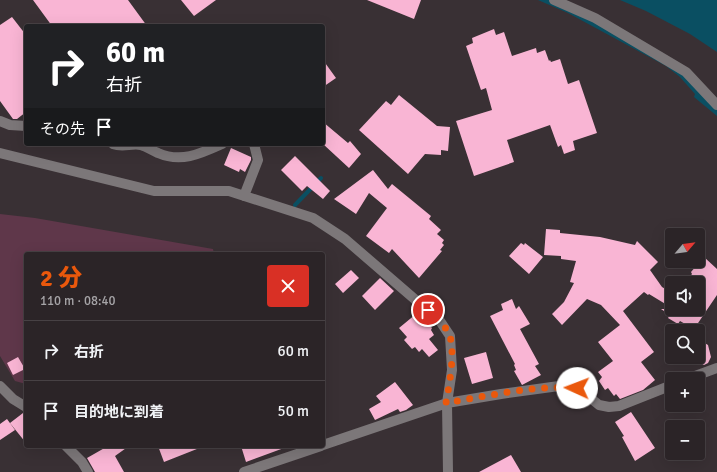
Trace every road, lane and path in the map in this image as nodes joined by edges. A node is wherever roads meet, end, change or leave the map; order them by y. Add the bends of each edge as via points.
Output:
1 (554, 0) edge
2 (717, 105) edge
3 (0, 121) edge
4 (24, 126) edge
5 (118, 146) edge
6 (130, 146) edge
7 (142, 146) edge
8 (218, 146) edge
9 (254, 146) edge
10 (0, 153) edge
11 (244, 196) junction
12 (717, 368) edge
13 (705, 373) edge
14 (0, 386) edge
15 (665, 388) edge
16 (446, 403) junction
17 (24, 406) edge
18 (325, 445) edge
19 (68, 448) edge
20 (316, 448) edge
21 (88, 472) edge
22 (244, 472) edge
23 (448, 472) edge

1 - 2 street via 595,18 686,72
3 - 4 street via 10,126
5 - 6 street
7 - 8 street via 158,154 178,158 195,156
9 - 11 street via 258,160
10 - 11 street via 154,191 229,191
11 - 16 street via 314,218 345,239 440,321 450,336 452,370
12 - 13 street
14 - 17 street
15 - 16 street via 625,404 609,407 599,405 577,388 560,386
16 - 18 street
16 - 23 street
19 - 21 street
20 - 22 street

